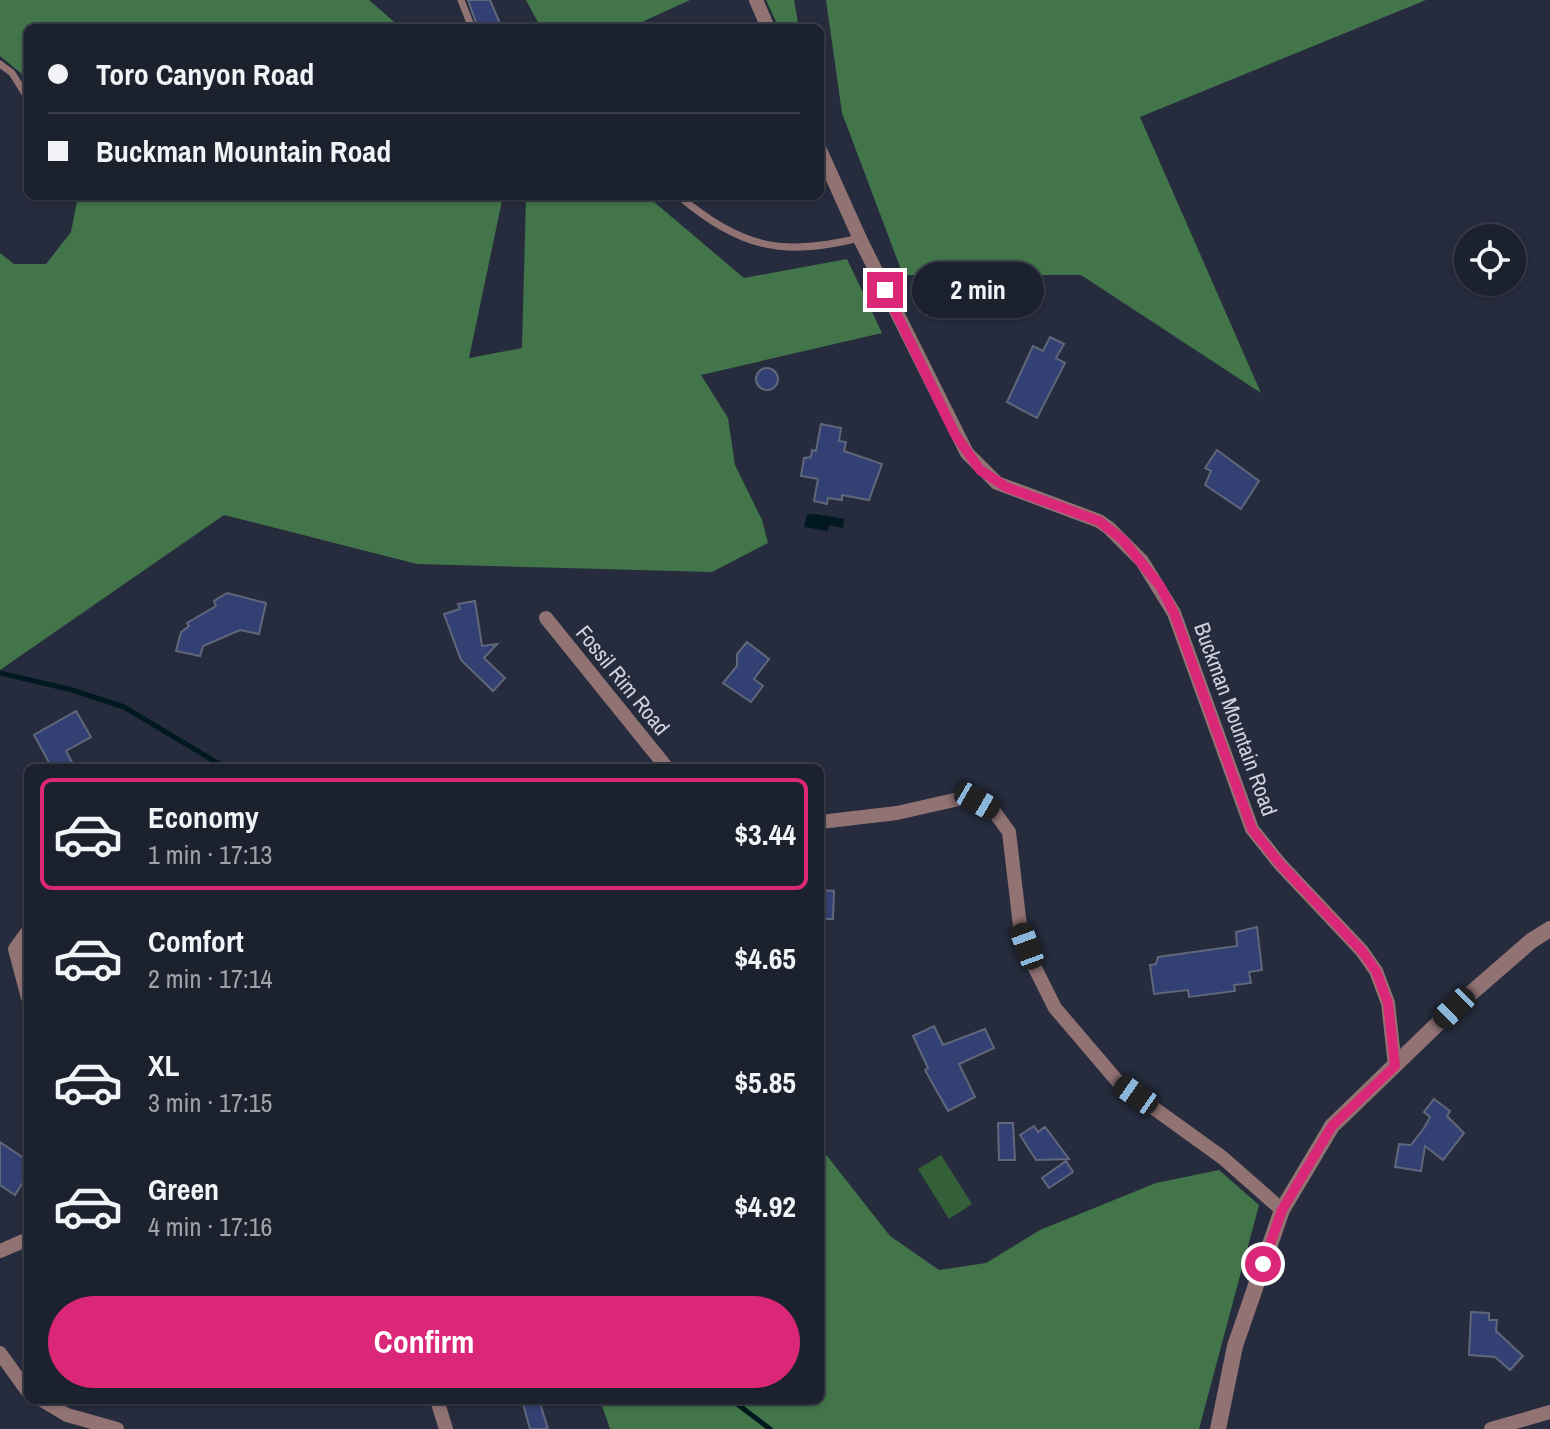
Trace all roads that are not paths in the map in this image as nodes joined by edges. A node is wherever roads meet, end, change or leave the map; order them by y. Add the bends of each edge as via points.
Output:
1 (461, 0) edge
2 (756, 0) edge
3 (470, 24) edge
4 (766, 24) edge
5 (0, 64) edge
6 (24, 92) edge
7 (824, 159) edge
8 (684, 200) edge
9 (859, 238) junction
10 (546, 618) dead end
11 (664, 764) edge
12 (824, 822) edge
13 (1550, 929) edge
14 (24, 937) edge
15 (24, 983) edge
16 (1395, 1066) junction
17 (1282, 1210) junction
18 (24, 1241) edge
19 (0, 1251) edge
20 (0, 1353) edge
21 (24, 1386) edge
22 (49, 1404) edge
23 (438, 1404) edge
24 (1550, 1412) edge
25 (117, 1429) edge
26 (446, 1429) edge
27 (1218, 1429) edge
28 (1491, 1429) edge

1 - 3 lane
2 - 4 street
5 - 6 lane
7 - 9 street, Buckman Mountain Road
8 - 9 lane via 704,217 758,244 814,250
9 - 16 street, Buckman Mountain Road via 955,434 980,470 1006,487 1099,521 1123,540 1160,586 1252,829 1376,971 1388,1003
10 - 11 street, Fossil Rim Road
12 - 17 street via 963,798 993,810 1009,832 1020,926 1055,1008 1119,1083 1223,1158
13 - 16 street
14 - 15 street via 15,949
16 - 17 street via 1332,1126
17 - 27 street via 1235,1346
18 - 19 street
20 - 21 street
22 - 25 street via 67,1415
23 - 26 street
24 - 28 street

